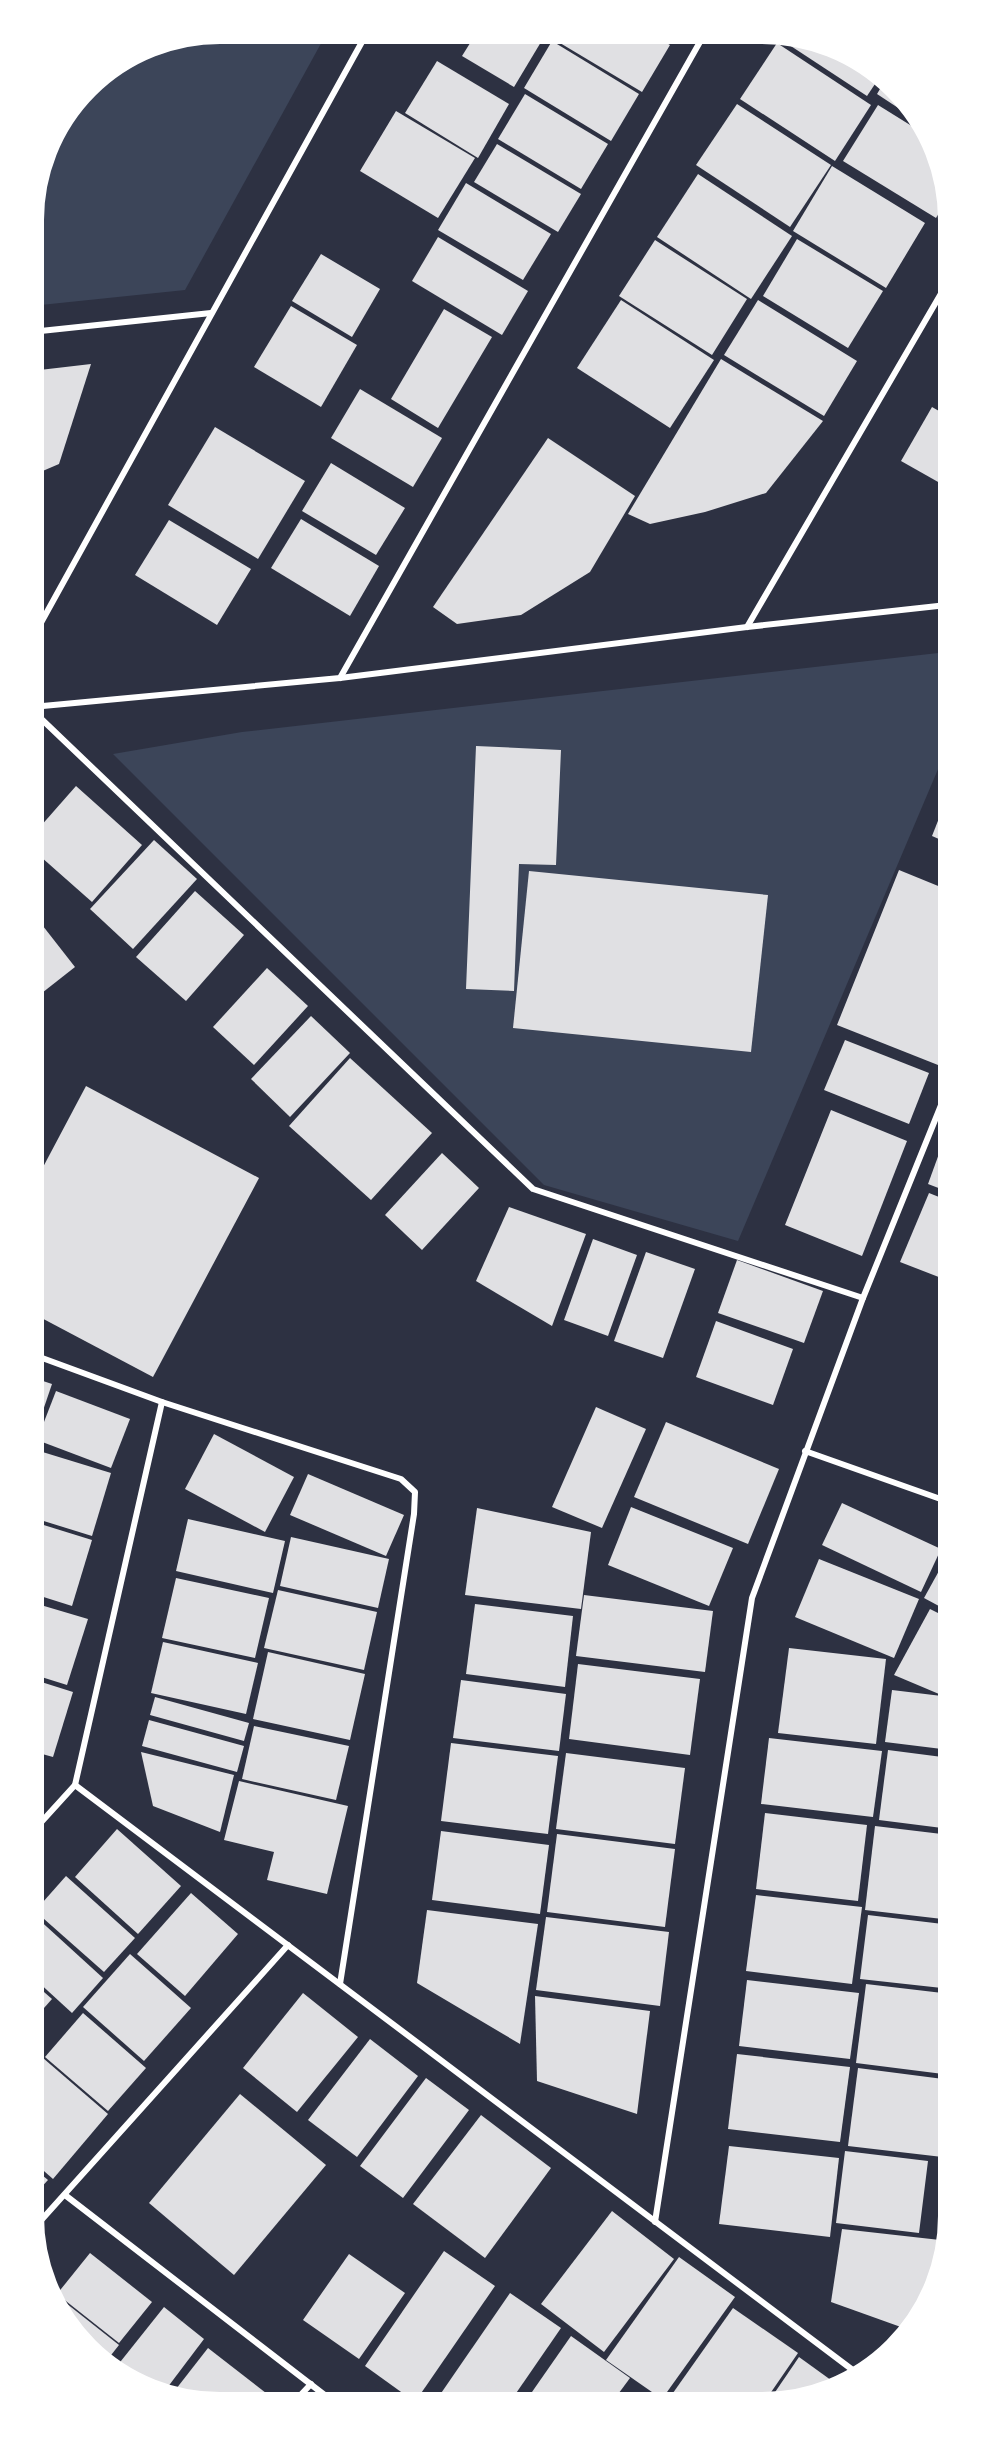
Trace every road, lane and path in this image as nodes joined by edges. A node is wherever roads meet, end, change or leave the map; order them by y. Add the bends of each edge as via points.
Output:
1 (363, 40) edge
2 (701, 40) edge
3 (942, 292) edge
4 (211, 313) junction
5 (41, 331) edge
6 (942, 606) edge
7 (41, 623) edge
8 (747, 627) junction
9 (340, 678) junction
10 (41, 707) edge
11 (41, 716) edge
12 (942, 1104) edge
13 (863, 1298) junction
14 (40, 1357) edge
15 (162, 1402) junction
16 (805, 1451) junction
17 (941, 1499) edge
18 (75, 1785) junction
19 (40, 1822) edge
20 (288, 1945) junction
21 (340, 1984) junction
22 (65, 2194) junction
23 (40, 2221) edge
24 (655, 2222) junction
25 (853, 2371) edge
26 (311, 2384) junction
27 (299, 2396) edge
28 (326, 2396) edge

1 - 4 street
2 - 9 street
3 - 8 street
4 - 5 street
4 - 7 street
6 - 8 street
8 - 9 street
9 - 10 street
11 - 13 street via 533,1189
12 - 13 street
13 - 16 street
14 - 15 street
15 - 18 street
15 - 21 street via 401,1479 415,1492
16 - 17 street
16 - 24 street via 752,1598
18 - 19 street
18 - 20 street
20 - 21 street
20 - 22 street
21 - 24 street
22 - 23 street
22 - 26 street
24 - 25 street
26 - 27 street
26 - 28 street

